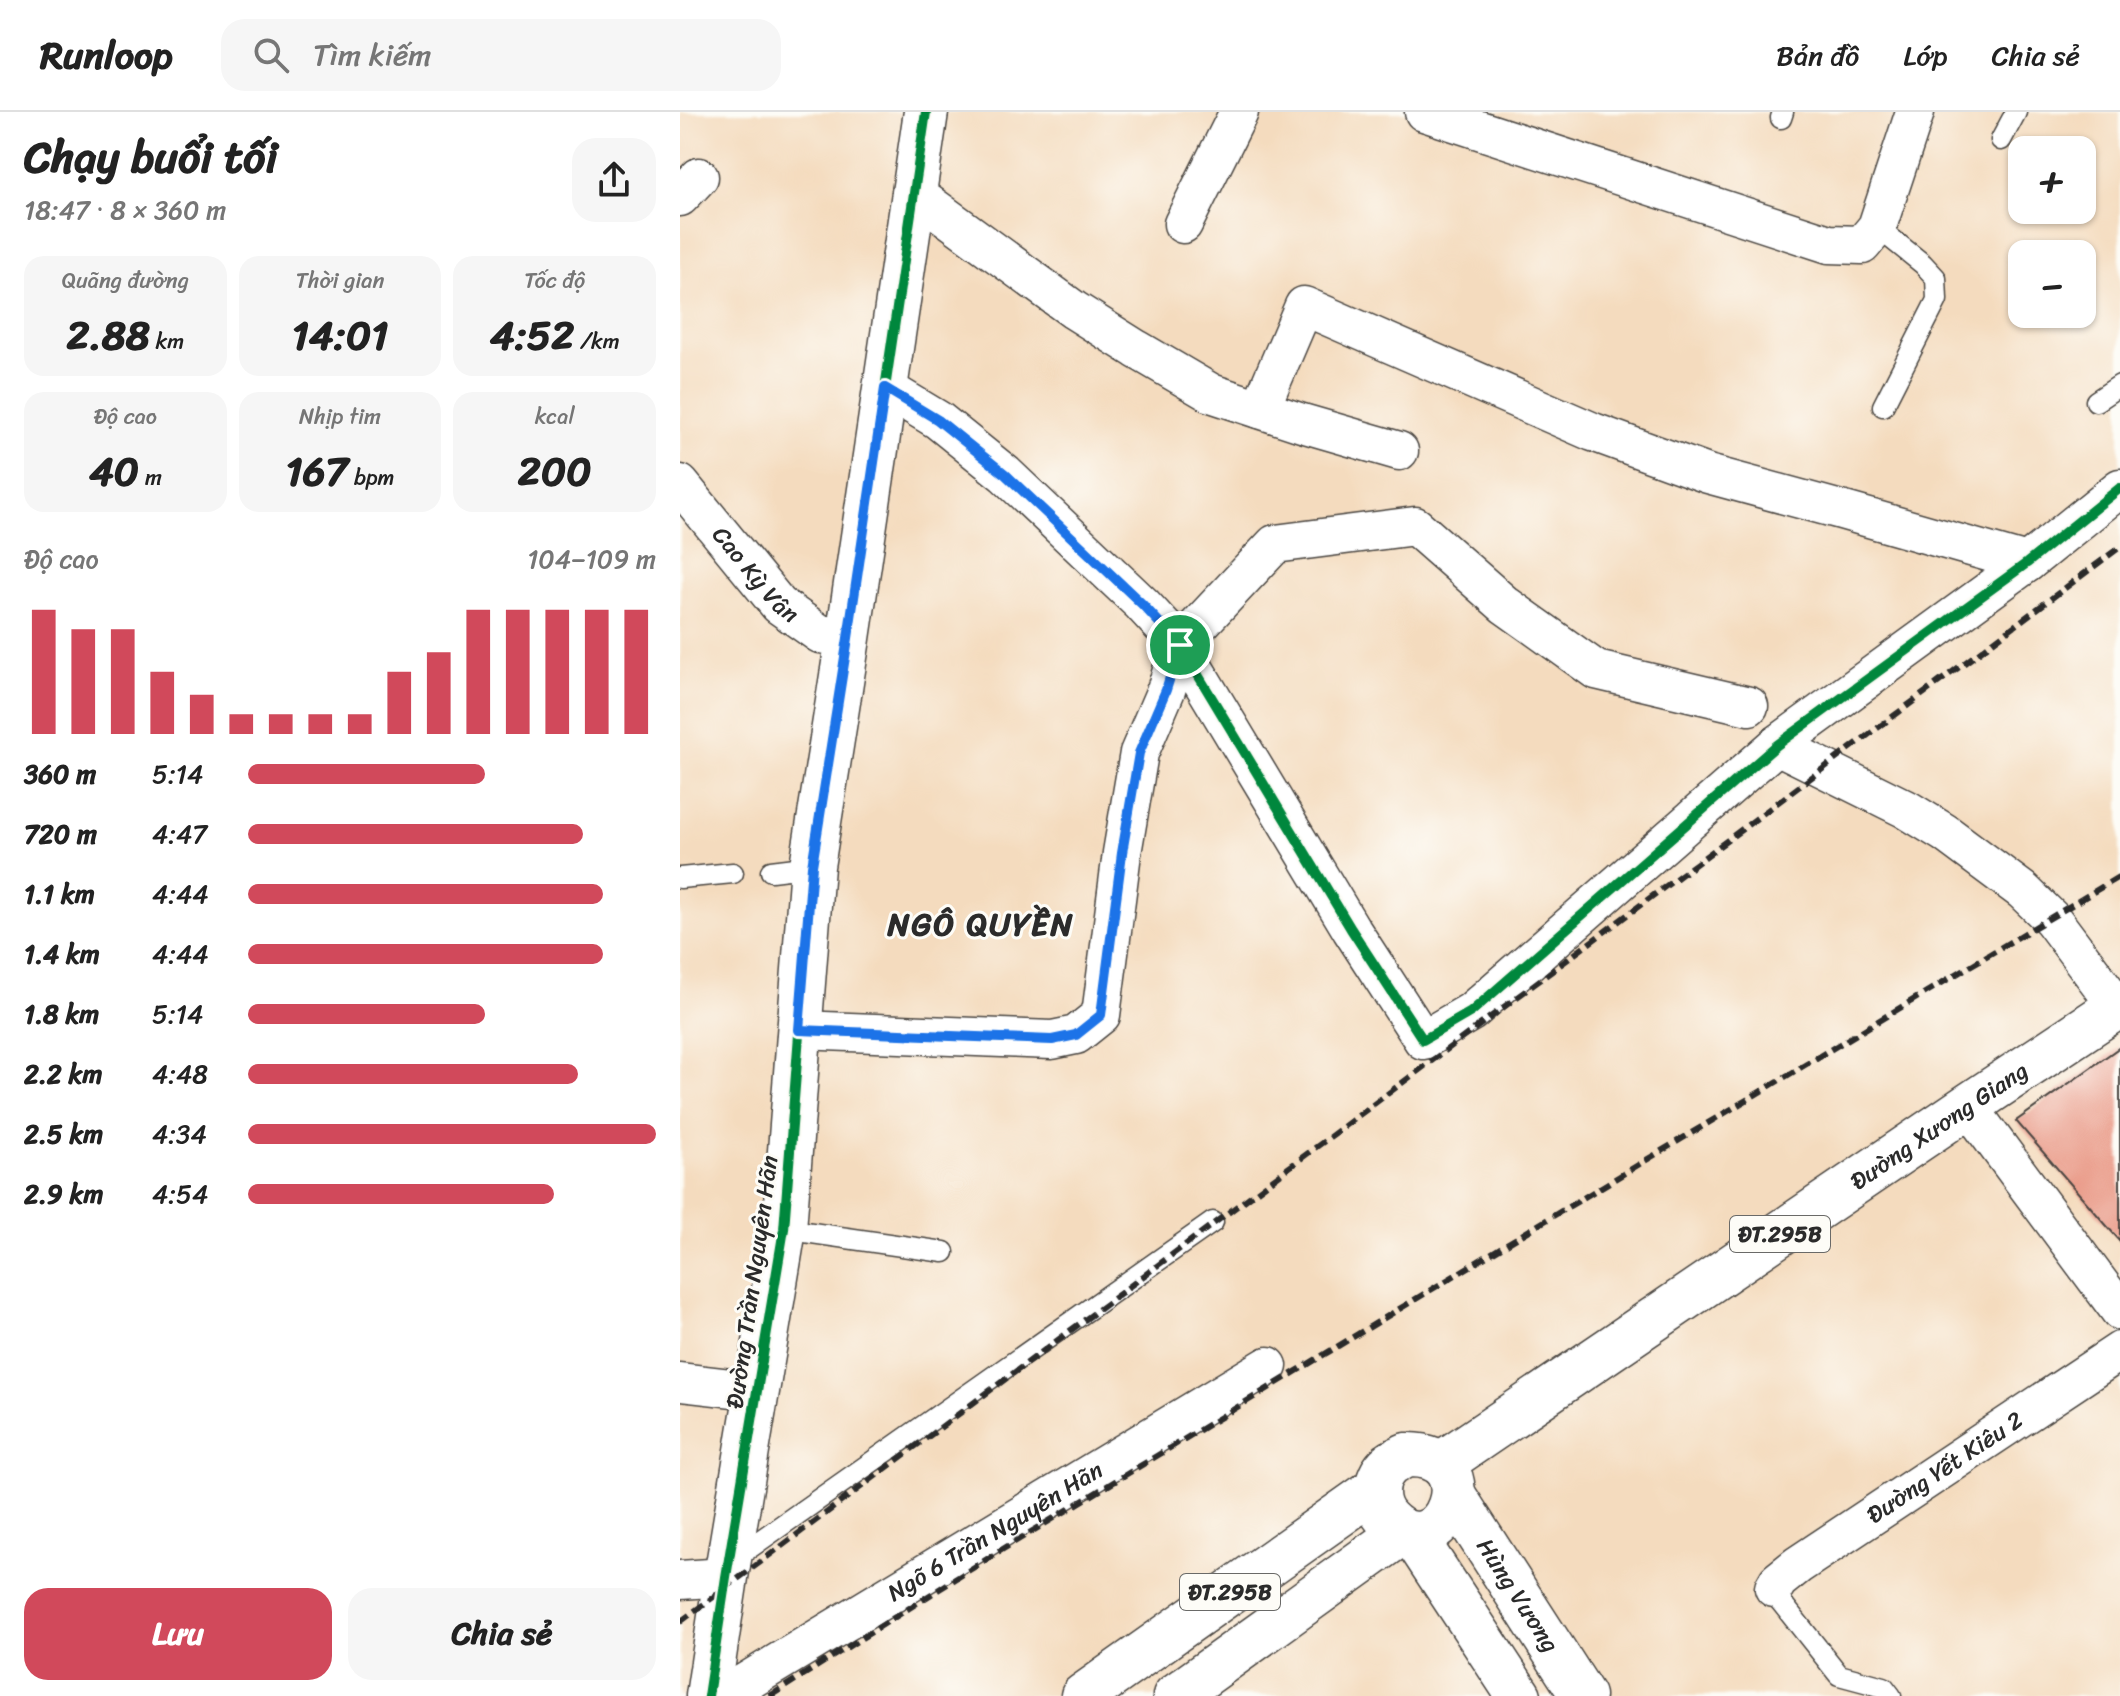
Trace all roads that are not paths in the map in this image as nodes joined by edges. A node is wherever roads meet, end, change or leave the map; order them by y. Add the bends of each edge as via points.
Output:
1 (926, 112) edge
2 (1239, 112) edge
3 (1424, 112) edge
4 (1915, 112) edge
5 (2016, 112) edge
6 (2001, 140) dead end
7 (914, 193) junction
8 (1183, 224) dead end
9 (1877, 227) junction
10 (2120, 385) edge
11 (885, 388) junction
12 (2096, 401) dead end
13 (1883, 406) dead end
14 (1260, 409) junction
15 (1399, 451) dead end
16 (680, 484) edge
17 (2120, 488) edge
18 (2027, 563) junction
19 (848, 638) junction
20 (1180, 645) junction
21 (1749, 706) dead end
22 (1777, 745) junction
23 (733, 873) dead end
24 (680, 878) edge
25 (2119, 1006) edge
26 (799, 1030) junction
27 (1968, 1106) junction
28 (1213, 1222) dead end
29 (784, 1229) junction
30 (944, 1252) dead end
31 (2120, 1311) edge
32 (2120, 1351) edge
33 (1268, 1366) dead end
34 (680, 1382) edge
35 (758, 1391) junction
36 (1447, 1480) junction
37 (1377, 1488) junction
38 (1408, 1534) junction
39 (727, 1570) junction
40 (680, 1580) edge
41 (1774, 1588) joint
42 (1514, 1692) edge
43 (708, 1696) edge
44 (723, 1696) edge
45 (1083, 1696) edge
46 (1175, 1696) edge
47 (1583, 1696) edge
48 (1891, 1696) edge

1 - 7 main road, Đường Trần Nguyên Hãn
2 - 8 street
3 - 9 street via 1829,244 1862,245
4 - 9 street
5 - 6 lane
7 - 11 main road, Đường Trần Nguyên Hãn
7 - 14 street via 1136,349 1211,393
9 - 13 lane via 1923,264 1936,278 1937,289 1937,300
10 - 12 lane
11 - 19 main road, Đường Trần Nguyên Hãn
11 - 20 street via 938,420 1005,474
14 - 15 street
14 - 18 street via 1304,306 1593,432 1708,474
16 - 19 street, Cao Kỳ Vân via 779,605 820,634
17 - 18 street
18 - 22 street
19 - 26 main road, Đường Trần Nguyên Hãn via 791,868
20 - 21 street via 1275,544 1415,526 1505,605 1596,670
20 - 22 street via 1423,1040 1471,1012
20 - 26 street via 1139,753 1101,1015 1076,1035 1052,1040
22 - 25 street via 1906,809 2023,891 2052,919
23 - 24 lane
25 - 27 main road, Đường Xương Giang / ĐT.295B
26 - 29 main road, Đường Trần Nguyên Hãn
27 - 31 street
27 - 36 main road, Đường Xương Giang / ĐT.295B
28 - 39 lane
29 - 30 lane
29 - 35 main road, Đường Trần Nguyên Hãn
32 - 41 street, Đường Yết Kiêu 2 via 1798,1565
33 - 44 street, Ngõ 6 Trần Nguyên Hãn
34 - 35 street
35 - 39 main road, Đường Trần Nguyên Hãn
36 - 37 main road, ĐT.295B via 1429,1457 1406,1455 1390,1464
36 - 38 main road, ĐT.295B via 1446,1517 1425,1532
36 - 47 main road, Hùng Vương
37 - 38 main road via 1383,1513
37 - 45 main road, ĐT.295B
38 - 42 main road
38 - 46 main road, ĐT.295B
39 - 40 street
39 - 43 main road, Đường Trần Nguyên Hãn
41 - 48 lane via 1839,1675 1884,1687

